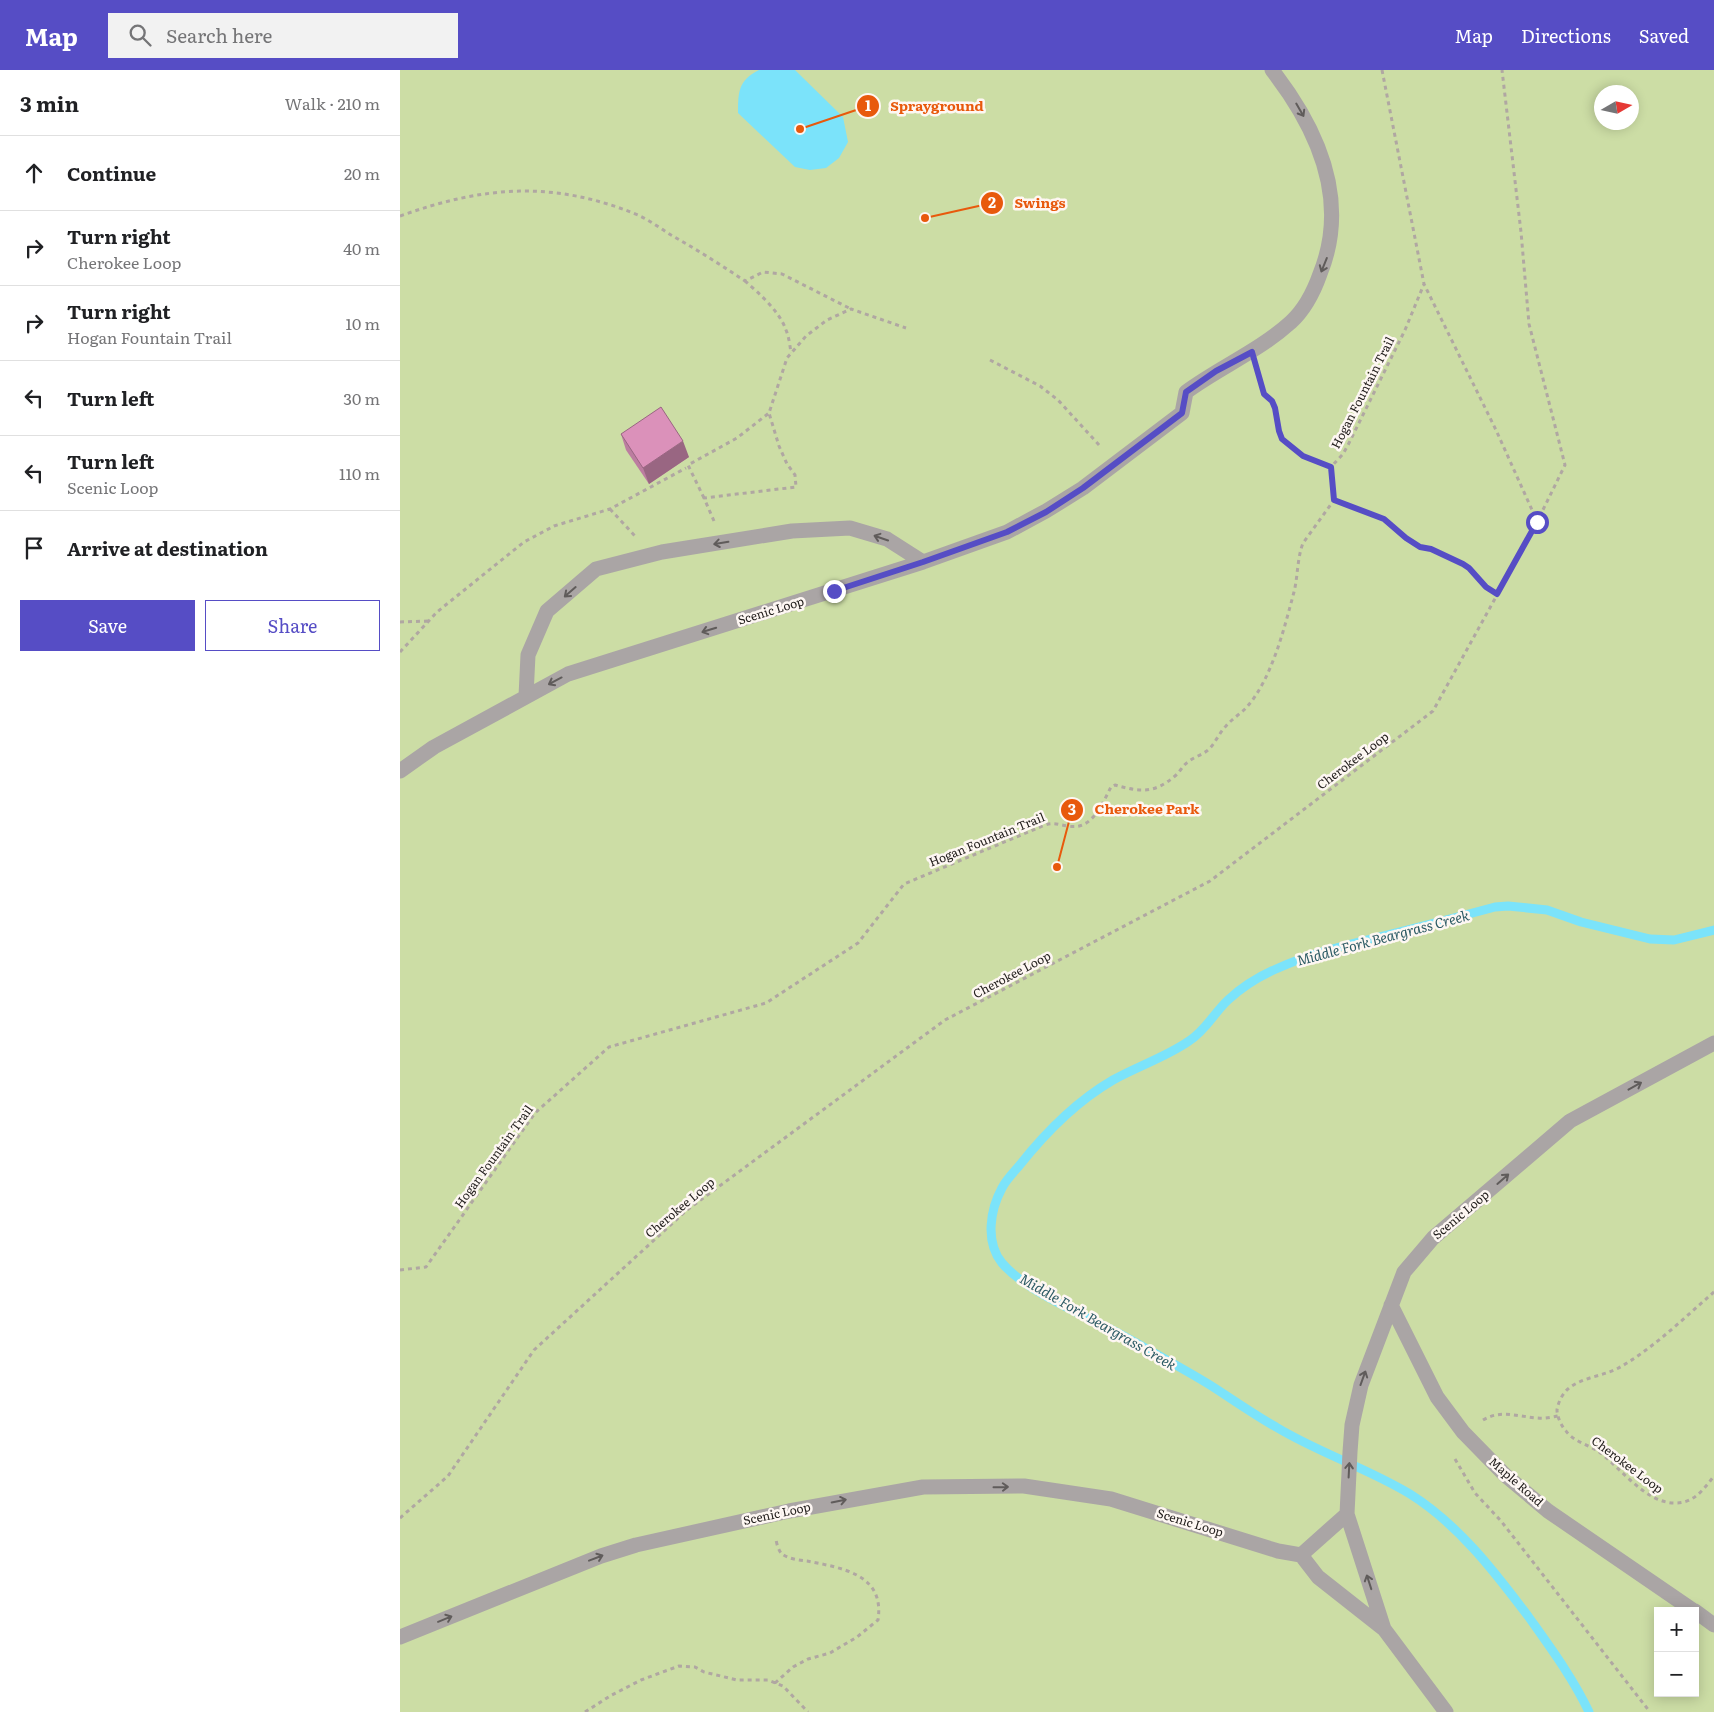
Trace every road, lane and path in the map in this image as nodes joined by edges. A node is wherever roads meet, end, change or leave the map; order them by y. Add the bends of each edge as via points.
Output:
1 (1272, 70) edge
2 (1382, 70) edge
3 (1502, 70) edge
4 (400, 216) edge
5 (745, 281) junction
6 (1424, 284) junction
7 (851, 309) junction
8 (906, 328) dead end
9 (1252, 352) junction
10 (791, 354) junction
11 (990, 360) dead end
12 (769, 413) junction
13 (1116, 462) junction
14 (1331, 467) junction
15 (686, 468) dead end
16 (704, 498) junction
17 (1334, 500) junction
18 (610, 509) junction
19 (1537, 522) junction
20 (719, 544) junction
21 (647, 556) junction
22 (923, 562) junction
23 (1497, 594) junction
24 (428, 620) junction
25 (400, 622) edge
26 (400, 652) edge
27 (526, 696) junction
28 (400, 771) edge
29 (1714, 1043) edge
30 (400, 1270) edge
31 (1714, 1292) edge
32 (1391, 1305) junction
33 (1558, 1416) junction
34 (1463, 1432) junction
35 (1714, 1476) edge
36 (1347, 1514) junction
37 (772, 1515) junction
38 (400, 1518) edge
39 (1301, 1555) junction
40 (1689, 1607) edge
41 (1699, 1614) edge
42 (1714, 1625) edge
43 (1384, 1629) junction
44 (400, 1637) edge
45 (775, 1683) junction
46 (584, 1712) edge
47 (808, 1712) edge
48 (1446, 1712) edge
49 (1650, 1712) edge

1 -> 9 street, Scenic Loop via 1314,135 1326,170 1332,219 1328,256 1303,308 1291,322
2 - 6 path
3 - 19 path via 1529,324 1565,465
4 - 5 path via 456,198 498,191 537,190 575,196 640,216
5 - 7 path via 764,272 782,274
5 - 10 path via 774,310 786,328
6 - 14 path, Hogan Fountain Trail via 1344,454
6 - 19 path
7 - 8 path
7 - 10 path via 806,336
9 - 13 street, Scenic Loop via 1186,392 1182,413
9 - 14 path via 1264,394 1275,408 1282,439 1303,456
10 - 12 path
11 - 13 path via 1040,386 1058,400
12 - 16 path via 737,438 688,465
12 - 16 path via 779,446 795,475 796,487
13 - 22 street, Scenic Loop via 1046,512 1015,528
14 - 17 path, Hogan Fountain Trail
15 - 18 path
16 - 20 path via 717,528
17 - 23 path via 1384,519 1420,547 1463,564
17 - 30 path, Hogan Fountain Trail via 1303,543 1284,628 1256,694 1246,708 1225,726 1208,750 1187,762 1160,786 1144,791 1111,786 1099,810 1086,825 1045,825 904,884 858,943 766,1002 610,1047 536,1113 426,1267
18 - 21 path via 644,544
18 - 24 path via 554,526 524,542
19 - 23 path, Cherokee Loop
20 - 21 street
22 -> 20 street via 887,540 850,528 792,531
21 -> 27 street via 596,569 548,610 528,655
22 -> 27 street, Scenic Loop via 568,674
23 - 38 path, Cherokee Loop via 1433,711 1210,881 945,1020 686,1210 534,1350 448,1476
24 - 25 path
24 - 26 path
27 - 28 street, Scenic Loop via 434,747
32 -> 29 street, Scenic Loop via 1404,1272 1433,1238 1570,1121
31 - 33 path via 1633,1359 1569,1388 1560,1399
32 - 34 street, Maple Road via 1437,1397
36 -> 32 street, Scenic Loop via 1352,1426 1361,1384
33 - 34 path via 1540,1419 1496,1414
33 - 35 path, Cherokee Loop via 1565,1431 1600,1453 1661,1502 1675,1504 1690,1500 1700,1494
34 - 40 street, Maple Road via 1505,1476 1548,1511
34 - 49 path via 1455,1447 1454,1458 1475,1493 1501,1521
36 - 39 street
43 -> 36 street
37 -> 39 street, Scenic Loop via 923,1487 1024,1486 1111,1499 1278,1551
44 -> 37 street, Scenic Loop via 600,1556
37 - 45 path via 776,1542 782,1553 860,1576 872,1586 880,1607 878,1620 857,1637 830,1653 793,1667
39 - 43 street via 1318,1577
41 - 42 street, Maple Road
43 - 48 street
45 - 46 path via 758,1679 737,1680 695,1667 679,1666 641,1680
45 - 47 path via 783,1686

